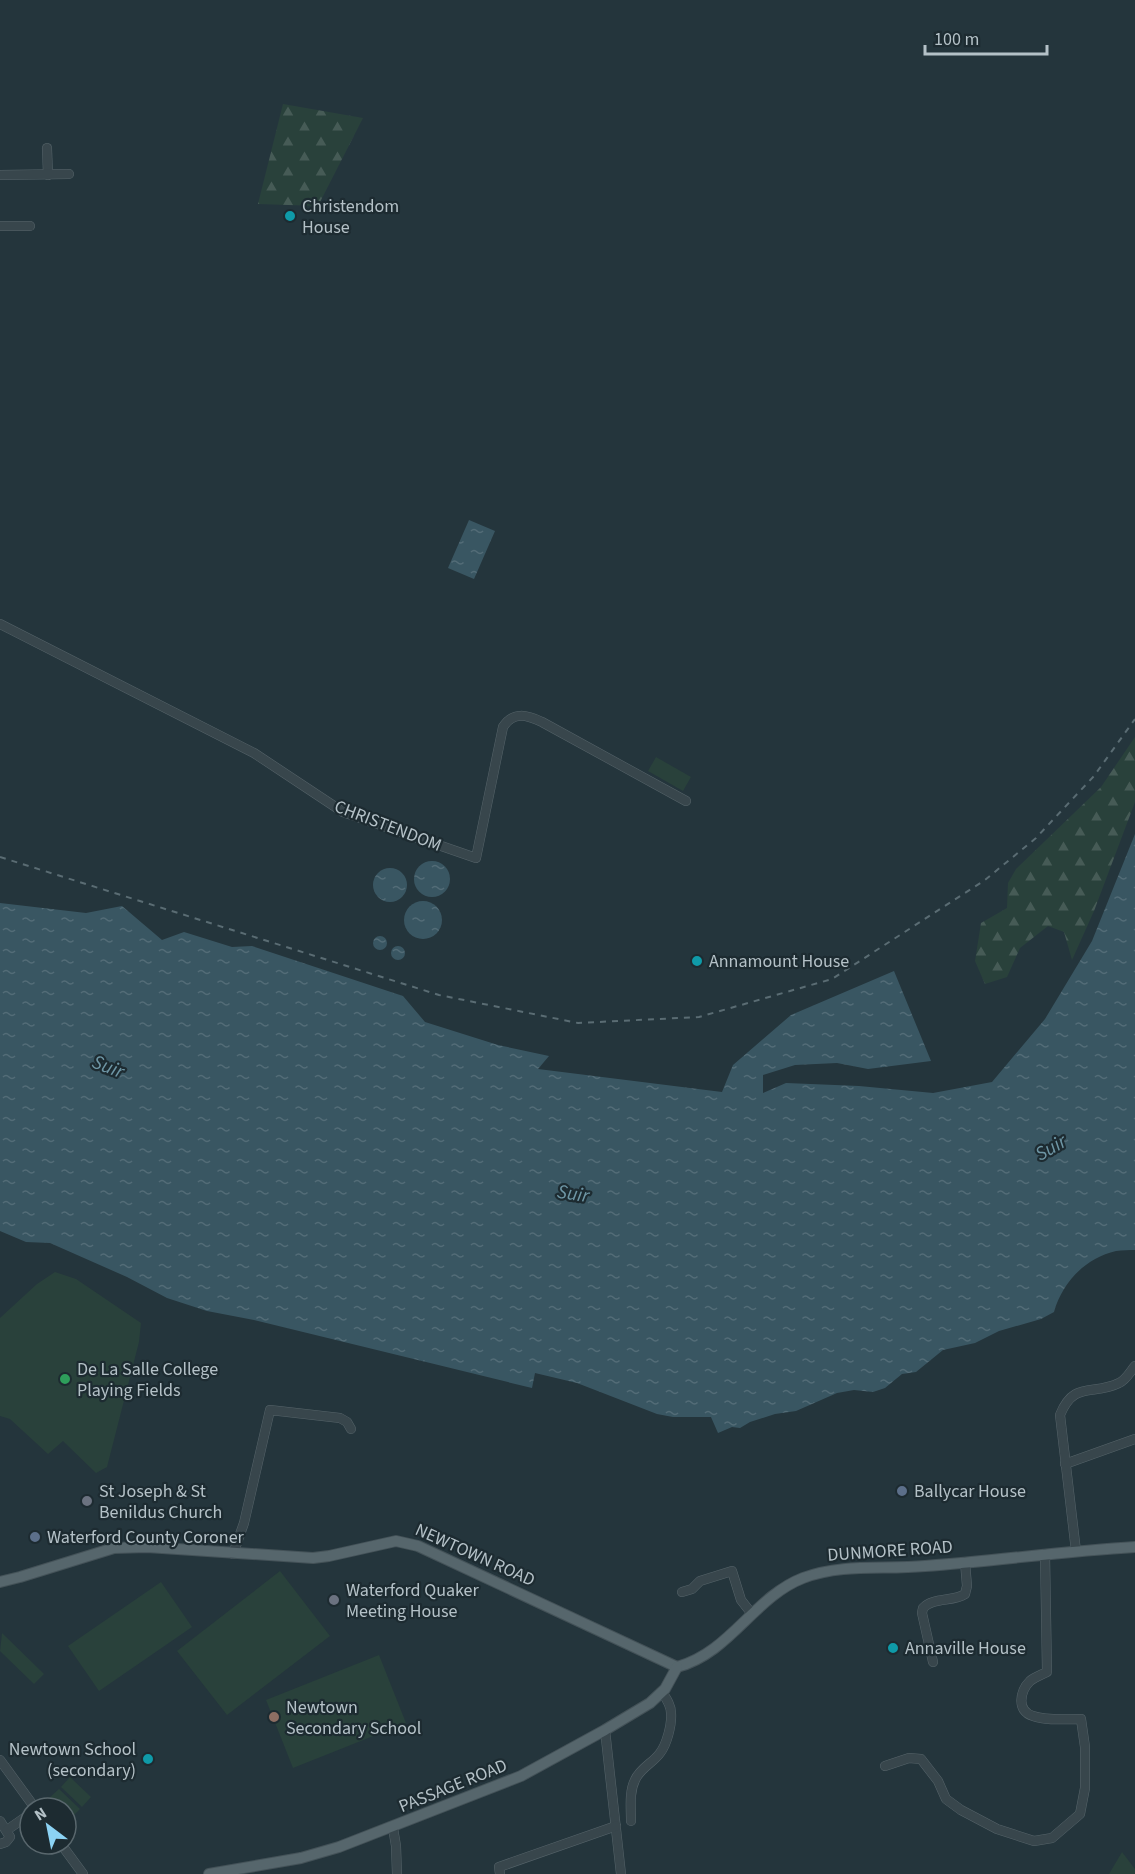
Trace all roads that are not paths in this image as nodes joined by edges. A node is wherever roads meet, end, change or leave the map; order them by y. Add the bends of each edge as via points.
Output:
1 (47, 148) dead end
2 (48, 174) junction
3 (69, 174) dead end
4 (0, 175) edge
5 (0, 226) edge
6 (30, 226) dead end
7 (0, 624) edge
8 (686, 801) dead end
9 (1135, 1366) edge
10 (351, 1429) dead end
11 (1135, 1438) edge
12 (1065, 1464) junction
13 (1135, 1547) edge
14 (1076, 1551) junction
15 (233, 1554) junction
16 (1045, 1554) junction
17 (965, 1562) junction
18 (0, 1582) edge
19 (682, 1592) dead end
20 (752, 1614) junction
21 (933, 1662) dead end
22 (677, 1666) junction
23 (662, 1692) junction
24 (605, 1730) junction
25 (0, 1760) edge
26 (885, 1766) dead end
27 (26, 1796) edge
28 (0, 1821) edge
29 (631, 1821) dead end
30 (18, 1822) edge
31 (616, 1826) junction
32 (393, 1828) junction
33 (7, 1830) junction
34 (0, 1844) edge
35 (70, 1856) edge
36 (83, 1874) edge
37 (209, 1874) edge
38 (397, 1874) edge
39 (500, 1874) edge
40 (621, 1874) edge

1 - 2 street
2 - 3 street
2 - 4 street
5 - 6 street
7 - 8 street, CHRISTENDOM via 254,753 343,812 476,858 503,727 518,715 542,722
9 - 12 street via 1118,1384 1078,1393 1065,1401 1060,1415
10 - 15 street via 340,1418 270,1410
11 - 12 street
12 - 14 street
13 - 14 main road, DUNMORE ROAD
14 - 16 main road, DUNMORE ROAD
15 - 18 main road, NEWTOWN ROAD via 123,1547
15 - 22 main road, NEWTOWN ROAD via 319,1558 404,1541
16 - 17 main road, DUNMORE ROAD
16 - 26 street via 1047,1672 1028,1683 1022,1707 1031,1716 1081,1719 1085,1788 1080,1814 1052,1838 1034,1841 997,1829 961,1810 946,1799 921,1759 909,1758
17 - 20 main road, DUNMORE ROAD via 820,1573 787,1586
17 - 21 street via 965,1594 923,1608
19 - 20 street via 700,1581 732,1571 741,1600
20 - 22 main road, DUNMORE ROAD via 712,1651
22 - 23 main road, PASSAGE ROAD
23 - 24 main road, PASSAGE ROAD
23 - 29 street via 669,1704 670,1723 660,1754 633,1782
24 - 31 street
24 - 32 main road, PASSAGE ROAD via 521,1776
25 - 27 street
28 - 33 street
30 - 33 street
31 - 39 street via 499,1867
31 - 40 street
32 - 37 main road, PASSAGE ROAD via 281,1867
32 - 38 street
33 - 34 street via 9,1837
35 - 36 street

